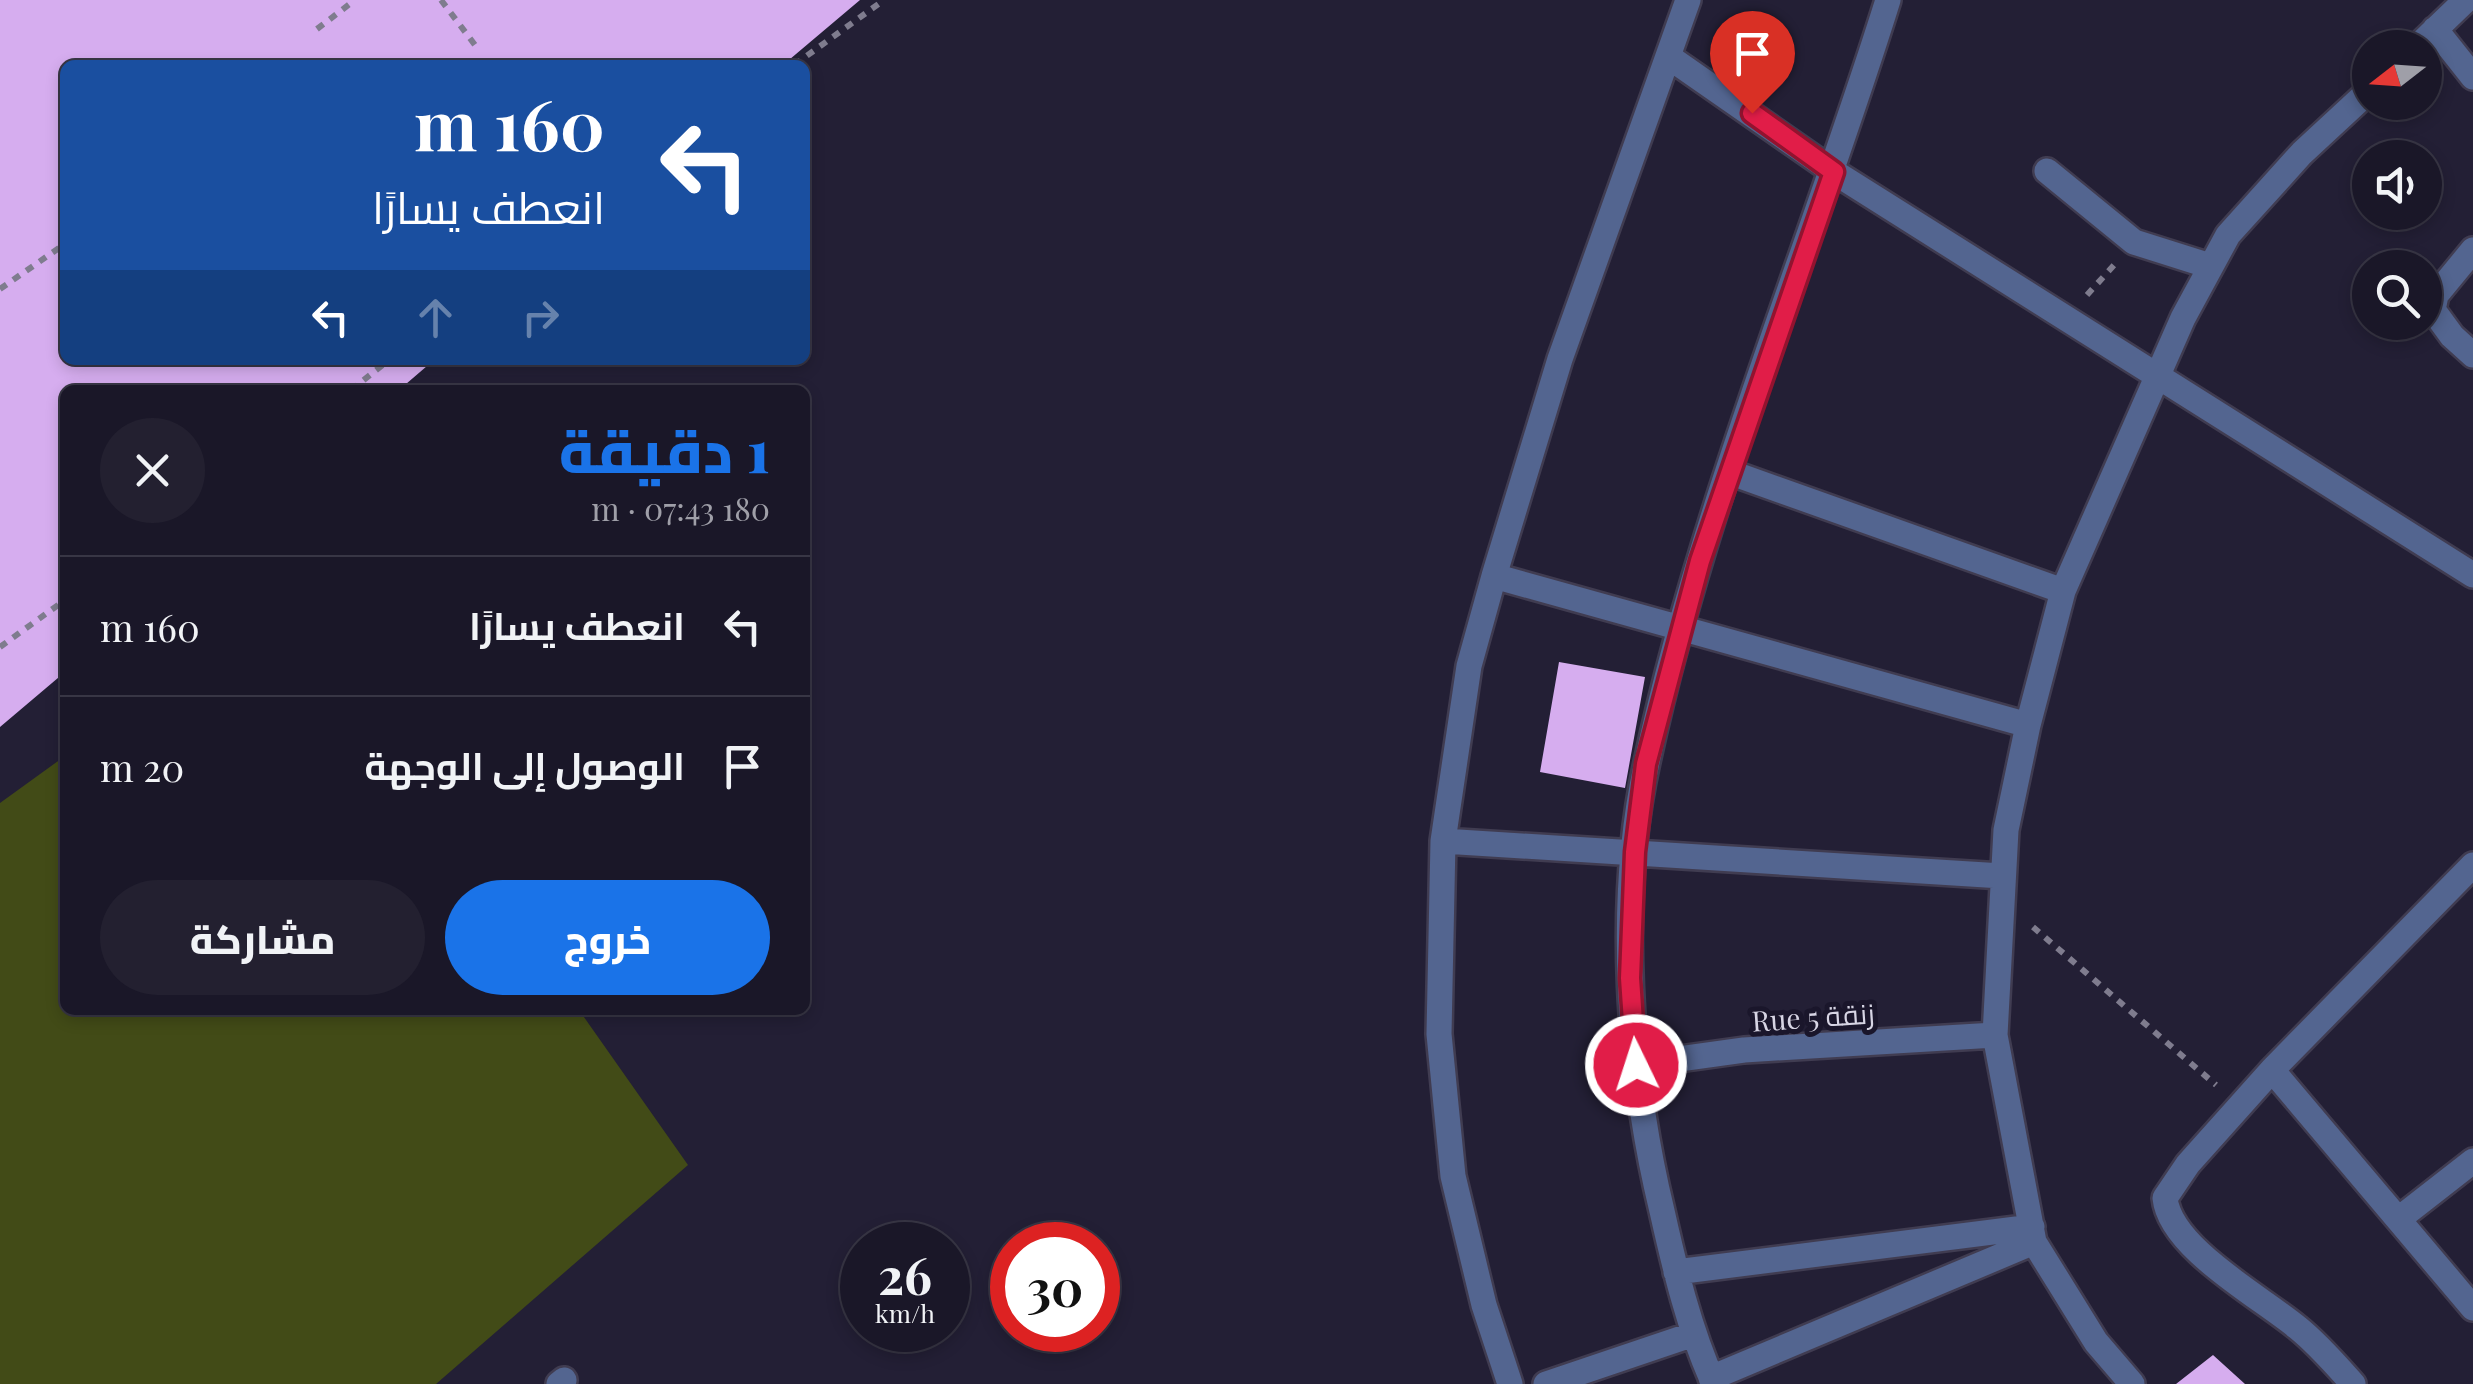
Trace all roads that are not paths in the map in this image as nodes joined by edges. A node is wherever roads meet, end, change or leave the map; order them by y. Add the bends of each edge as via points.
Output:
1 (1688, 0) edge
2 (1888, 0) edge
3 (2466, 0) edge
4 (2435, 30) edge
5 (2442, 39) edge
6 (1670, 57) junction
7 (2473, 78) edge
8 (2352, 108) edge
9 (2046, 170) dead end
10 (1834, 172) junction
11 (2473, 250) edge
12 (2210, 266) junction
13 (2473, 355) edge
14 (2160, 376) junction
15 (1729, 472) junction
16 (2473, 575) edge
17 (1494, 576) junction
18 (2064, 591) junction
19 (1682, 628) junction
20 (2028, 726) junction
21 (1443, 841) junction
22 (1635, 852) junction
23 (2473, 865) edge
24 (2001, 888) junction
25 (1995, 1035) junction
26 (1636, 1065) junction
27 (2272, 1070) junction
28 (2473, 1161) edge
29 (2400, 1218) junction
30 (2033, 1234) junction
31 (1676, 1272) junction
32 (2473, 1308) edge
33 (1694, 1334) junction
34 (1713, 1381) edge
35 (1510, 1384) edge
36 (1546, 1384) edge
37 (2132, 1384) edge
38 (2353, 1384) edge

1 - 6 street
2 - 10 street
3 - 4 street
5 - 7 street
6 - 10 street
6 - 17 street via 1560,359
8 - 12 street via 2259,199
9 - 12 street via 2134,242
10 - 14 street
10 - 15 street
11 - 13 street via 2436,295 2434,310
12 - 14 street
14 - 16 street
14 - 18 street
15 - 18 street
15 - 19 street
17 - 19 street
17 - 21 street via 1469,666
18 - 20 street
19 - 20 street
19 - 22 street via 1646,764
20 - 24 street
21 - 22 street
21 - 35 street via 1440,1034 1452,1176
22 - 24 street
22 - 26 street via 1630,978
23 - 27 street
24 - 25 street
25 - 26 street, Rue 5 زنقة via 1744,1050
25 - 30 street
26 - 31 street via 1642,1129
27 - 29 street
27 - 38 street via 2165,1198 2194,1249 2300,1330
28 - 29 street
29 - 32 street
30 - 31 street
30 - 34 street
30 - 37 street via 2096,1342
31 - 33 street
33 - 34 street
33 - 36 street

